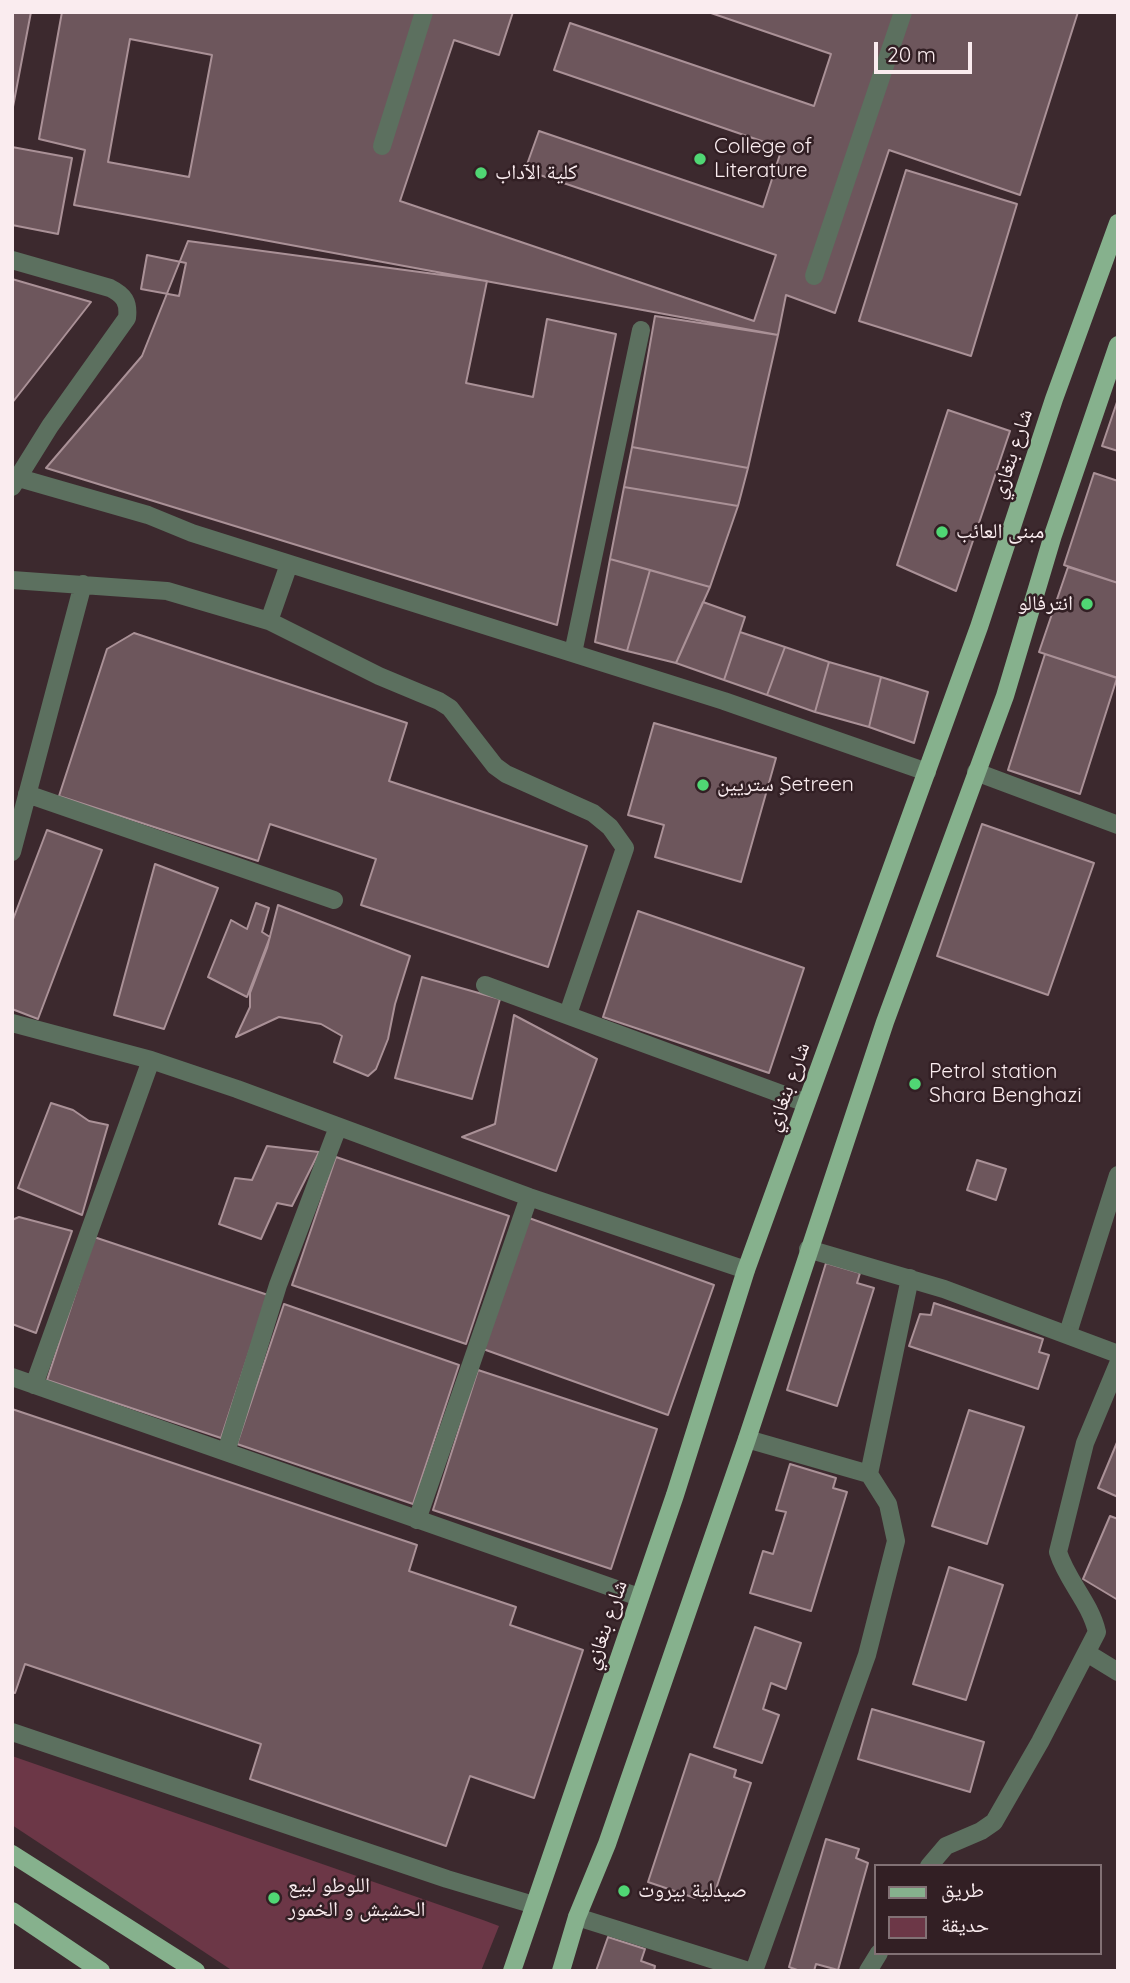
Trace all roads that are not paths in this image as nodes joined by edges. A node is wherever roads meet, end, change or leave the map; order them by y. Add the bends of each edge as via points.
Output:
1 (424, 12) edge
2 (903, 12) edge
3 (382, 146) dead end
4 (1118, 223) edge
5 (12, 260) edge
6 (814, 276) dead end
7 (641, 330) dead end
8 (1118, 345) edge
9 (13, 480) edge
10 (289, 564) junction
11 (12, 580) edge
12 (83, 584) junction
13 (269, 621) junction
14 (573, 653) junction
15 (928, 772) junction
16 (976, 772) junction
17 (27, 794) junction
18 (1118, 825) edge
19 (12, 852) edge
20 (334, 900) dead end
21 (485, 985) dead end
22 (568, 1014) junction
23 (12, 1023) edge
24 (151, 1060) junction
25 (806, 1103) junction
26 (338, 1127) junction
27 (1118, 1175) edge
28 (529, 1196) junction
29 (808, 1249) junction
30 (746, 1270) junction
31 (910, 1279) junction
32 (1068, 1333) junction
33 (1118, 1354) edge
34 (1118, 1364) edge
35 (12, 1377) edge
36 (34, 1385) junction
37 (747, 1439) junction
38 (226, 1451) junction
39 (869, 1474) junction
40 (417, 1520) junction
41 (639, 1597) junction
42 (1087, 1653) junction
43 (1118, 1672) edge
44 (12, 1732) edge
45 (12, 1854) edge
46 (931, 1864) edge
47 (534, 1905) junction
48 (12, 1912) edge
49 (577, 1917) junction
50 (519, 1951) junction
51 (878, 1955) edge
52 (102, 1971) edge
53 (195, 1971) edge
54 (499, 1971) edge
55 (512, 1971) edge
56 (561, 1971) edge
57 (752, 1971) edge
58 (869, 1971) edge

1 - 3 street
2 - 6 street
4 - 15 main road, شارع بنغازي
5 - 9 street via 110,288 122,294 128,306 127,318
7 - 14 street
8 - 16 main road via 1053,535 1005,696
9 - 10 street via 148,515
10 - 13 street
10 - 14 street
11 - 12 street
12 - 13 street via 167,591
12 - 17 street
13 - 22 street via 439,701 506,774 579,804 610,827 625,848
14 - 15 street
15 - 25 main road, شارع بنغازي
16 - 18 street
16 - 29 main road
17 - 19 street
17 - 20 street
21 - 22 street
22 - 25 street
23 - 24 street
24 - 26 street
24 - 36 street
25 - 30 main road, شارع بنغازي
26 - 28 street
26 - 38 street via 278,1285
27 - 32 street
28 - 30 street
28 - 40 street
29 - 31 street
29 - 37 main road
30 - 41 main road, شارع بنغازي
31 - 32 street
31 - 39 street
32 - 33 street
34 - 42 street via 1085,1443 1059,1540 1063,1567 1094,1618 1097,1632
35 - 36 street
36 - 38 street
37 - 39 street
37 - 49 main road via 607,1844
38 - 40 street
39 - 57 street via 888,1504 896,1541 867,1655
40 - 41 street
41 - 47 main road, شارع بنغازي
42 - 43 street
42 - 46 street via 994,1822 946,1846
44 - 47 street
45 - 53 main road
47 - 50 main road, شارع بنغازي
48 - 52 main road
49 - 56 main road
49 - 57 street
50 - 54 main road
50 - 55 main road, شارع بنغازي
51 - 58 street

